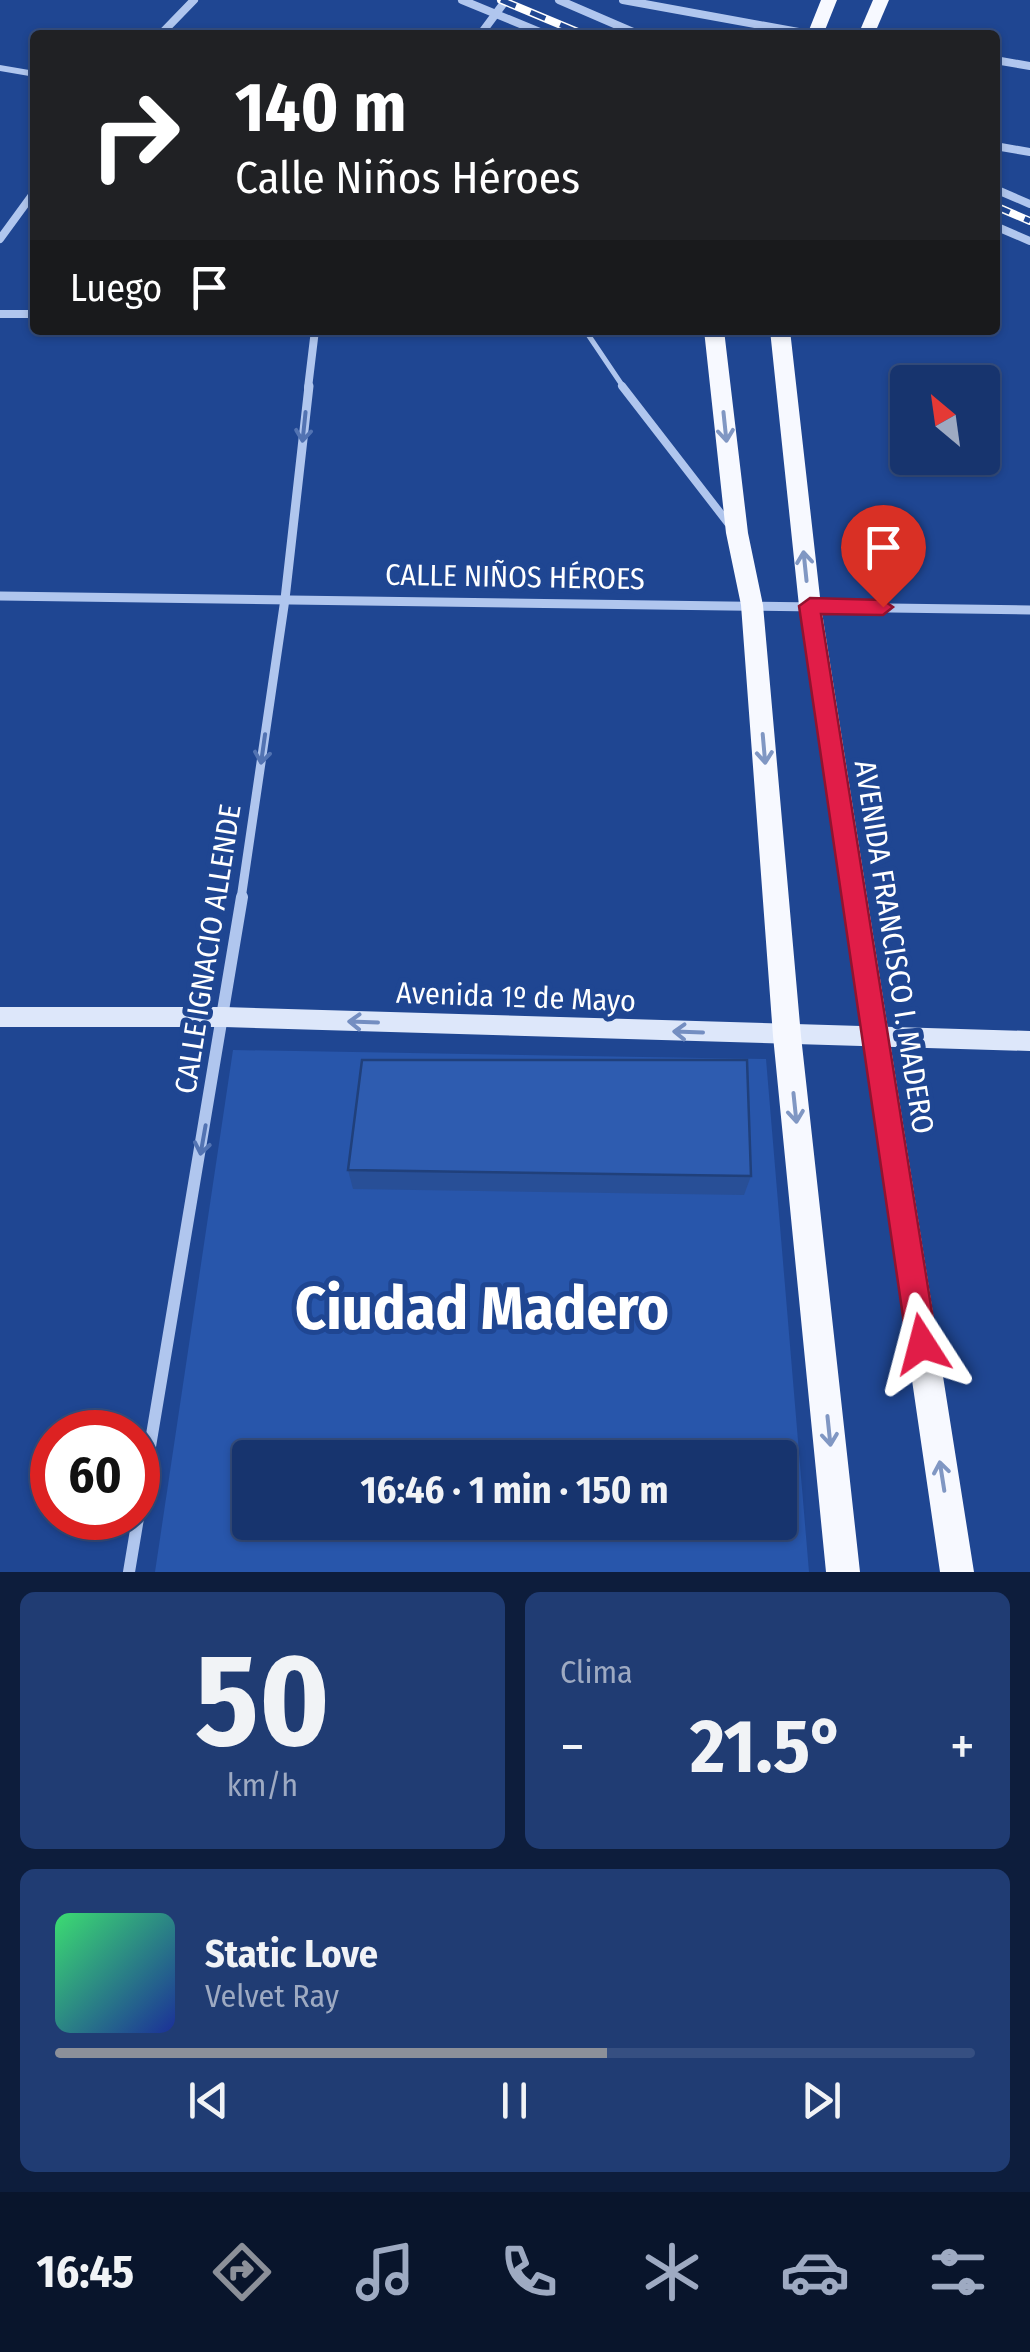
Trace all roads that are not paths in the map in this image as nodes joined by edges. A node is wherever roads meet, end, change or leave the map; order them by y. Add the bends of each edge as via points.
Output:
1 (194, 0) edge
2 (462, 0) edge
3 (506, 0) edge
4 (559, 0) edge
5 (623, 0) edge
6 (829, 0) edge
7 (881, 0) edge
8 (495, 13) junction
9 (165, 30) edge
10 (483, 30) edge
11 (534, 30) edge
12 (628, 30) edge
13 (788, 30) edge
14 (817, 30) edge
15 (868, 30) edge
16 (1000, 61) edge
17 (1030, 66) edge
18 (0, 68) edge
19 (30, 73) edge
20 (1000, 147) edge
21 (1030, 152) edge
22 (1000, 191) edge
23 (30, 198) edge
24 (1030, 204) edge
25 (1000, 228) edge
26 (0, 239) edge
27 (1030, 240) edge
28 (0, 314) edge
29 (30, 314) edge
30 (314, 335) edge
31 (587, 335) edge
32 (715, 335) edge
33 (781, 335) edge
34 (736, 533) junction
35 (0, 596) edge
36 (285, 599) junction
37 (752, 605) junction
38 (810, 606) junction
39 (1030, 610) edge
40 (0, 1017) edge
41 (224, 1017) junction
42 (787, 1036) junction
43 (875, 1039) junction
44 (1030, 1041) edge
45 (129, 1572) edge
46 (843, 1572) edge
47 (957, 1572) edge

1 - 9 street
2 - 8 street
3 - 8 street
4 - 12 street
5 - 13 street
6 - 14 main road
7 - 15 main road
8 - 10 street
8 - 11 street
16 - 17 street
18 - 19 street
20 - 21 street
22 - 24 street
23 - 26 street
25 - 27 street
28 - 29 street
30 -> 36 street, CALLE IGNACIO ALLENDE
31 - 34 lane
32 -> 34 main road
38 -> 33 main road, AVENIDA FRANCISCO I. MADERO
34 - 37 main road
35 - 36 street, CALLE NIÑOS HÉROES
36 - 37 street, CALLE NIÑOS HÉROES
36 -> 41 street, CALLE IGNACIO ALLENDE
37 - 38 street, CALLE NIÑOS HÉROES
37 -> 42 main road
38 - 39 street, CALLE NIÑOS HÉROES
38 - 43 main road, AVENIDA FRANCISCO I. MADERO
40 - 41 main road, Avenida 1º de Mayo
42 -> 41 main road, Avenida 1º de Mayo
41 -> 45 street, CALLE IGNACIO ALLENDE
42 - 43 main road, Avenida 1º de Mayo
42 -> 46 main road
43 - 44 main road, Avenida 1º de Mayo
47 -> 43 main road, AVENIDA FRANCISCO I. MADERO

